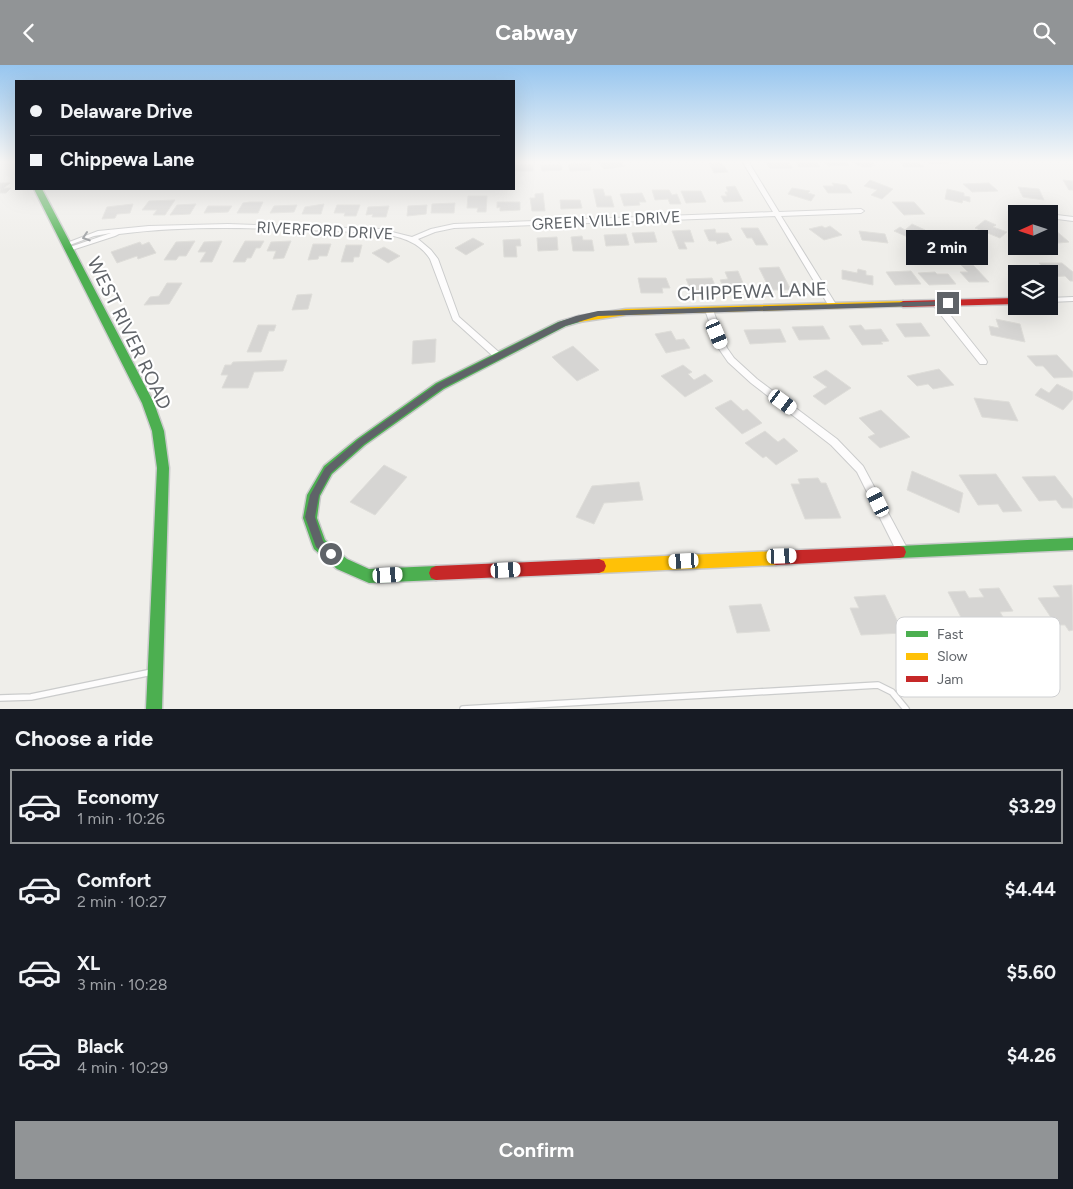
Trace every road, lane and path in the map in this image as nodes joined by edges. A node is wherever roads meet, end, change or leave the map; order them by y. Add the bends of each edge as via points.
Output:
1 (39, 191) edge
2 (763, 191) edge
3 (861, 211) dead end
4 (776, 213) junction
5 (1058, 217) edge
6 (1073, 219) edge
7 (117, 232) joint
8 (413, 239) junction
9 (68, 247) junction
10 (1073, 299) edge
11 (1058, 300) edge
12 (1008, 301) edge
13 (936, 303) junction
14 (833, 306) junction
15 (709, 310) junction
16 (498, 356) junction
17 (983, 362) dead end
18 (1073, 544) edge
19 (903, 552) junction
20 (156, 671) junction
21 (896, 697) edge
22 (896, 697) edge
23 (0, 698) edge
24 (154, 709) edge
25 (463, 709) edge
26 (906, 709) edge

1 - 9 street, WEST RIVER ROAD
2 - 4 street
3 - 4 street, GREEN VILLE DRIVE
4 - 8 street, GREEN VILLE DRIVE via 454,226 433,230
4 - 14 street
5 - 6 street
7 - 8 street, RIVERFORD DRIVE via 149,228 278,227 380,231
7 - 9 street, RIVERFORD DRIVE
8 - 16 street, RIVERFORD DRIVE via 434,259 456,318
9 - 20 street, WEST RIVER ROAD via 148,403 158,431 163,468
10 - 11 street
12 - 13 street, CHIPPEWA LANE
13 - 14 street, CHIPPEWA LANE
13 - 17 street
14 - 15 street, CHIPPEWA LANE
15 - 16 street, CHIPPEWA LANE via 579,317
15 - 19 street via 723,349 731,360 834,442 860,469
16 - 19 street, CHIPPEWA LANE via 440,386 361,442 328,470 314,495 310,517 319,544 342,564 369,576
18 - 19 street, CHIPPEWA LANE
20 - 23 lane via 31,697
20 - 24 street, WEST RIVER ROAD
21 - 25 lane via 878,685
22 - 26 lane

